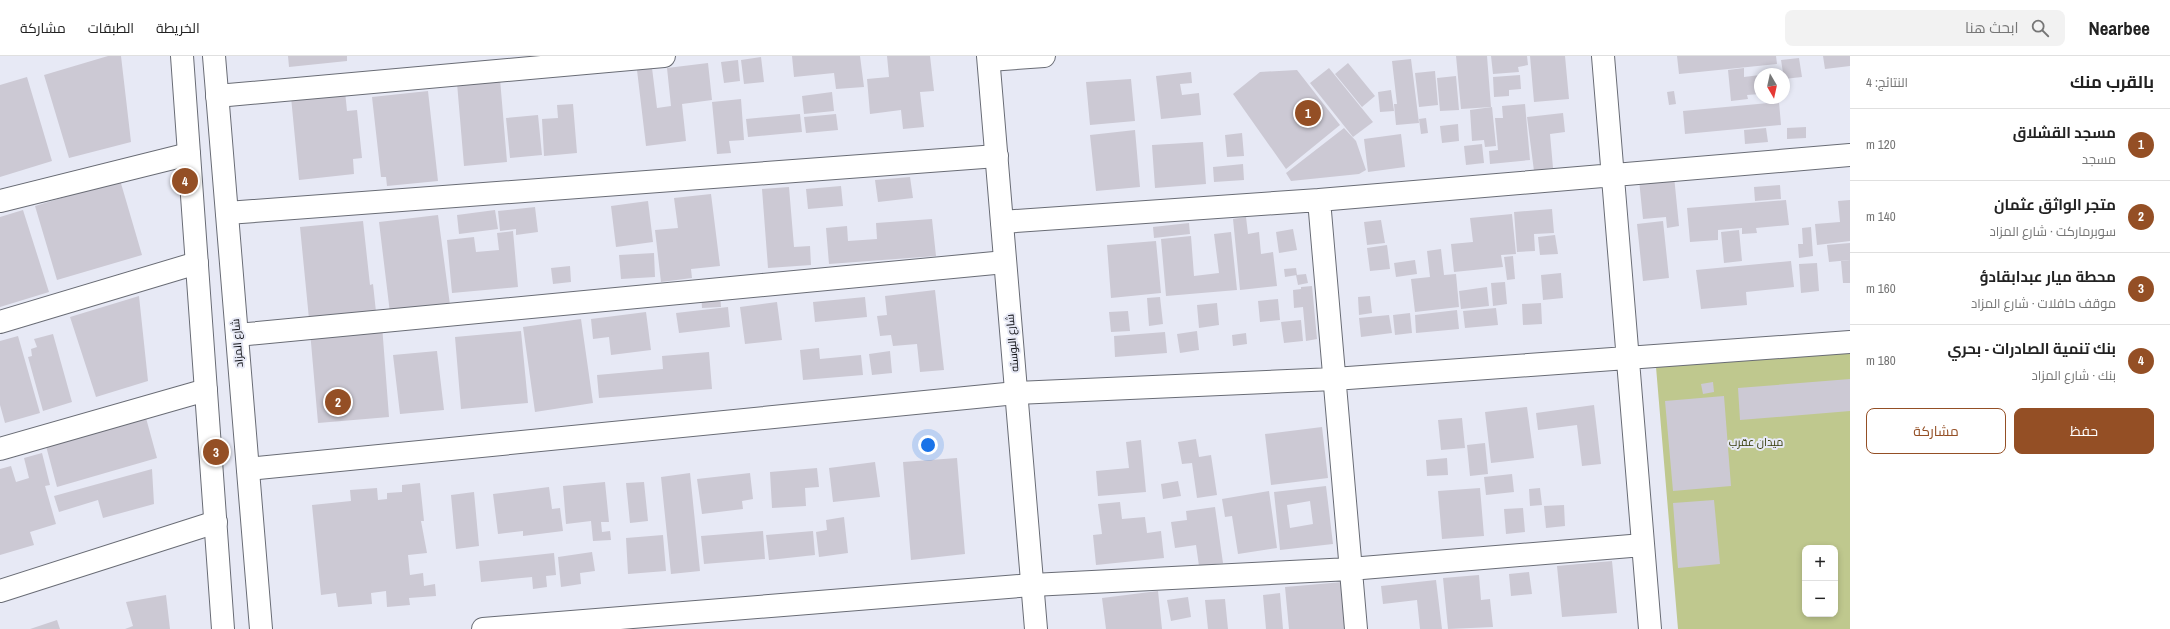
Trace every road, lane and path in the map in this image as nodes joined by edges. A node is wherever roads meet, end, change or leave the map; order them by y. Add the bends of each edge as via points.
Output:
1 (182, 56) edge
2 (214, 56) edge
3 (664, 56) edge
4 (1044, 56) edge
5 (1603, 56) edge
6 (988, 58) edge
7 (217, 96) junction
8 (189, 154) junction
9 (1850, 155) edge
10 (997, 156) junction
11 (1613, 175) junction
12 (1319, 200) junction
13 (0, 202) edge
14 (227, 213) junction
15 (1002, 222) junction
16 (1005, 262) junction
17 (197, 263) junction
18 (0, 322) edge
19 (237, 335) junction
20 (1850, 342) edge
21 (1628, 357) junction
22 (1334, 379) junction
23 (206, 390) junction
24 (1016, 393) junction
25 (0, 448) edge
26 (248, 469) junction
27 (216, 522) junction
28 (1643, 545) junction
29 (1350, 569) junction
30 (1032, 585) junction
31 (0, 591) edge
32 (223, 629) edge
33 (261, 629) edge
34 (483, 629) edge
35 (1036, 629) edge
36 (1356, 629) edge
37 (1650, 629) edge

1 - 8 street
2 - 7 street, شارع المزاد
3 - 7 street
4 - 6 street
5 - 11 street
6 - 10 street, شارع البوسته
7 - 14 street, شارع المزاد
8 - 13 street
8 - 17 street
9 - 11 street
10 - 14 street
10 - 15 street, شارع البوسته
11 - 12 street
11 - 21 street
12 - 15 street
12 - 22 street
14 - 19 street, شارع المزاد
15 - 16 street, شارع البوسته
16 - 19 street
16 - 24 street, شارع البوسته
17 - 18 street
17 - 23 street
19 - 26 street, شارع المزاد
20 - 21 street
21 - 22 street
21 - 28 street
22 - 24 street
22 - 29 street
23 - 25 street
23 - 27 street
24 - 26 street
24 - 30 street, شارع البوسته
26 - 33 street, شارع المزاد
27 - 31 street
27 - 32 street
28 - 29 street
28 - 37 street
29 - 30 street
29 - 36 street
30 - 34 street
30 - 35 street, شارع البوسته

